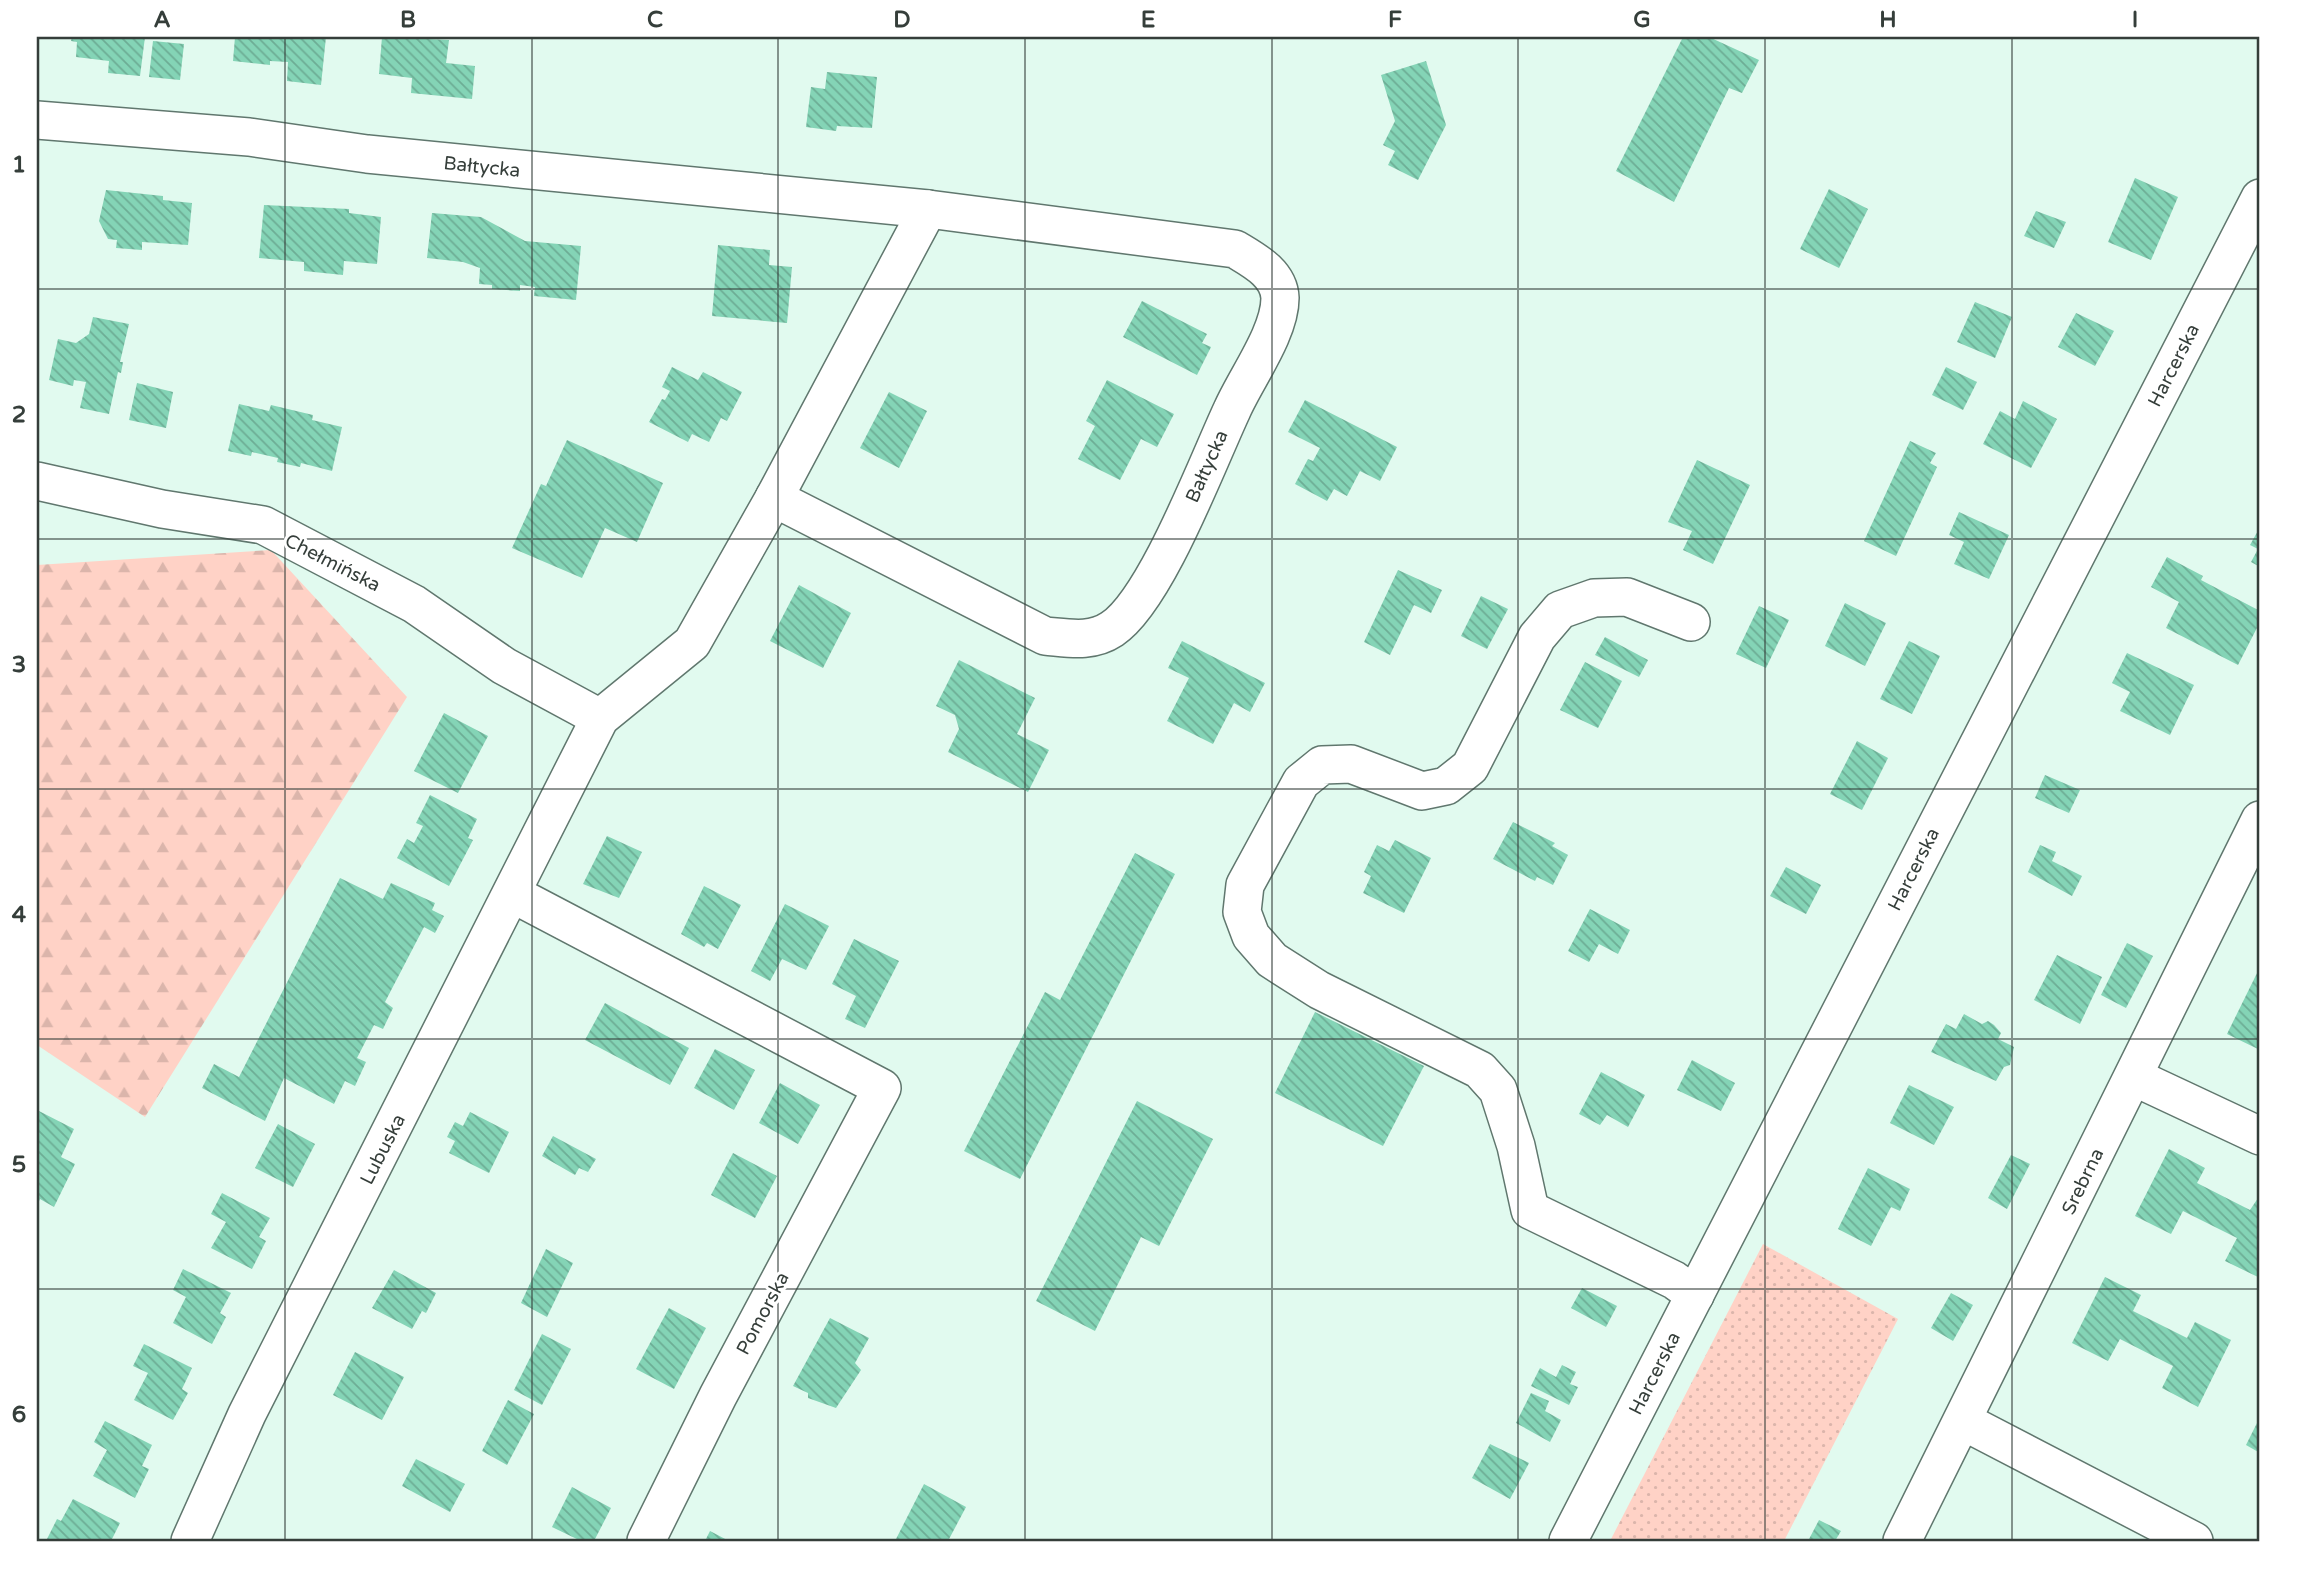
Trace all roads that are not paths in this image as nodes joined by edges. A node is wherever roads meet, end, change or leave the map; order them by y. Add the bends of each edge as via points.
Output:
1 (37, 120) edge
2 (2260, 198) edge
3 (928, 209) junction
4 (37, 481) edge
5 (774, 498) junction
6 (1691, 622) dead end
7 (600, 718) junction
8 (2260, 820) edge
9 (513, 894) junction
10 (2134, 1077) junction
11 (2260, 1136) edge
12 (1695, 1295) junction
13 (1963, 1422) junction
14 (190, 1541) edge
15 (646, 1541) edge
16 (1568, 1541) edge
17 (1902, 1541) edge
18 (2194, 1541) edge

1 - 3 street, Bałtycka via 249,137 367,154
2 - 12 street, Harcerska
3 - 5 street
3 - 5 street, Bałtycka via 1235,249 1266,269 1280,295 1276,321 1178,530 1130,612 1112,629 1088,640 1045,636
4 - 7 street, Chełmińska via 162,509 263,525 414,604 504,666
5 - 7 street via 692,643
6 - 12 street via 1627,597 1594,598 1560,610 1537,637 1470,767 1447,786 1422,791 1351,764 1322,765 1301,782 1245,886 1242,912 1251,936 1272,960 1319,990 1480,1070 1498,1090 1530,1210 1674,1280
7 - 9 street, Lubuska
8 - 10 street, Srebrna
9 - 14 street, Lubuska via 247,1415
9 - 15 street, Pomorska via 882,1088 718,1395
10 - 11 street
10 - 13 street, Srebrna
12 - 16 street, Harcerska
13 - 17 street, Srebrna
13 - 18 street

